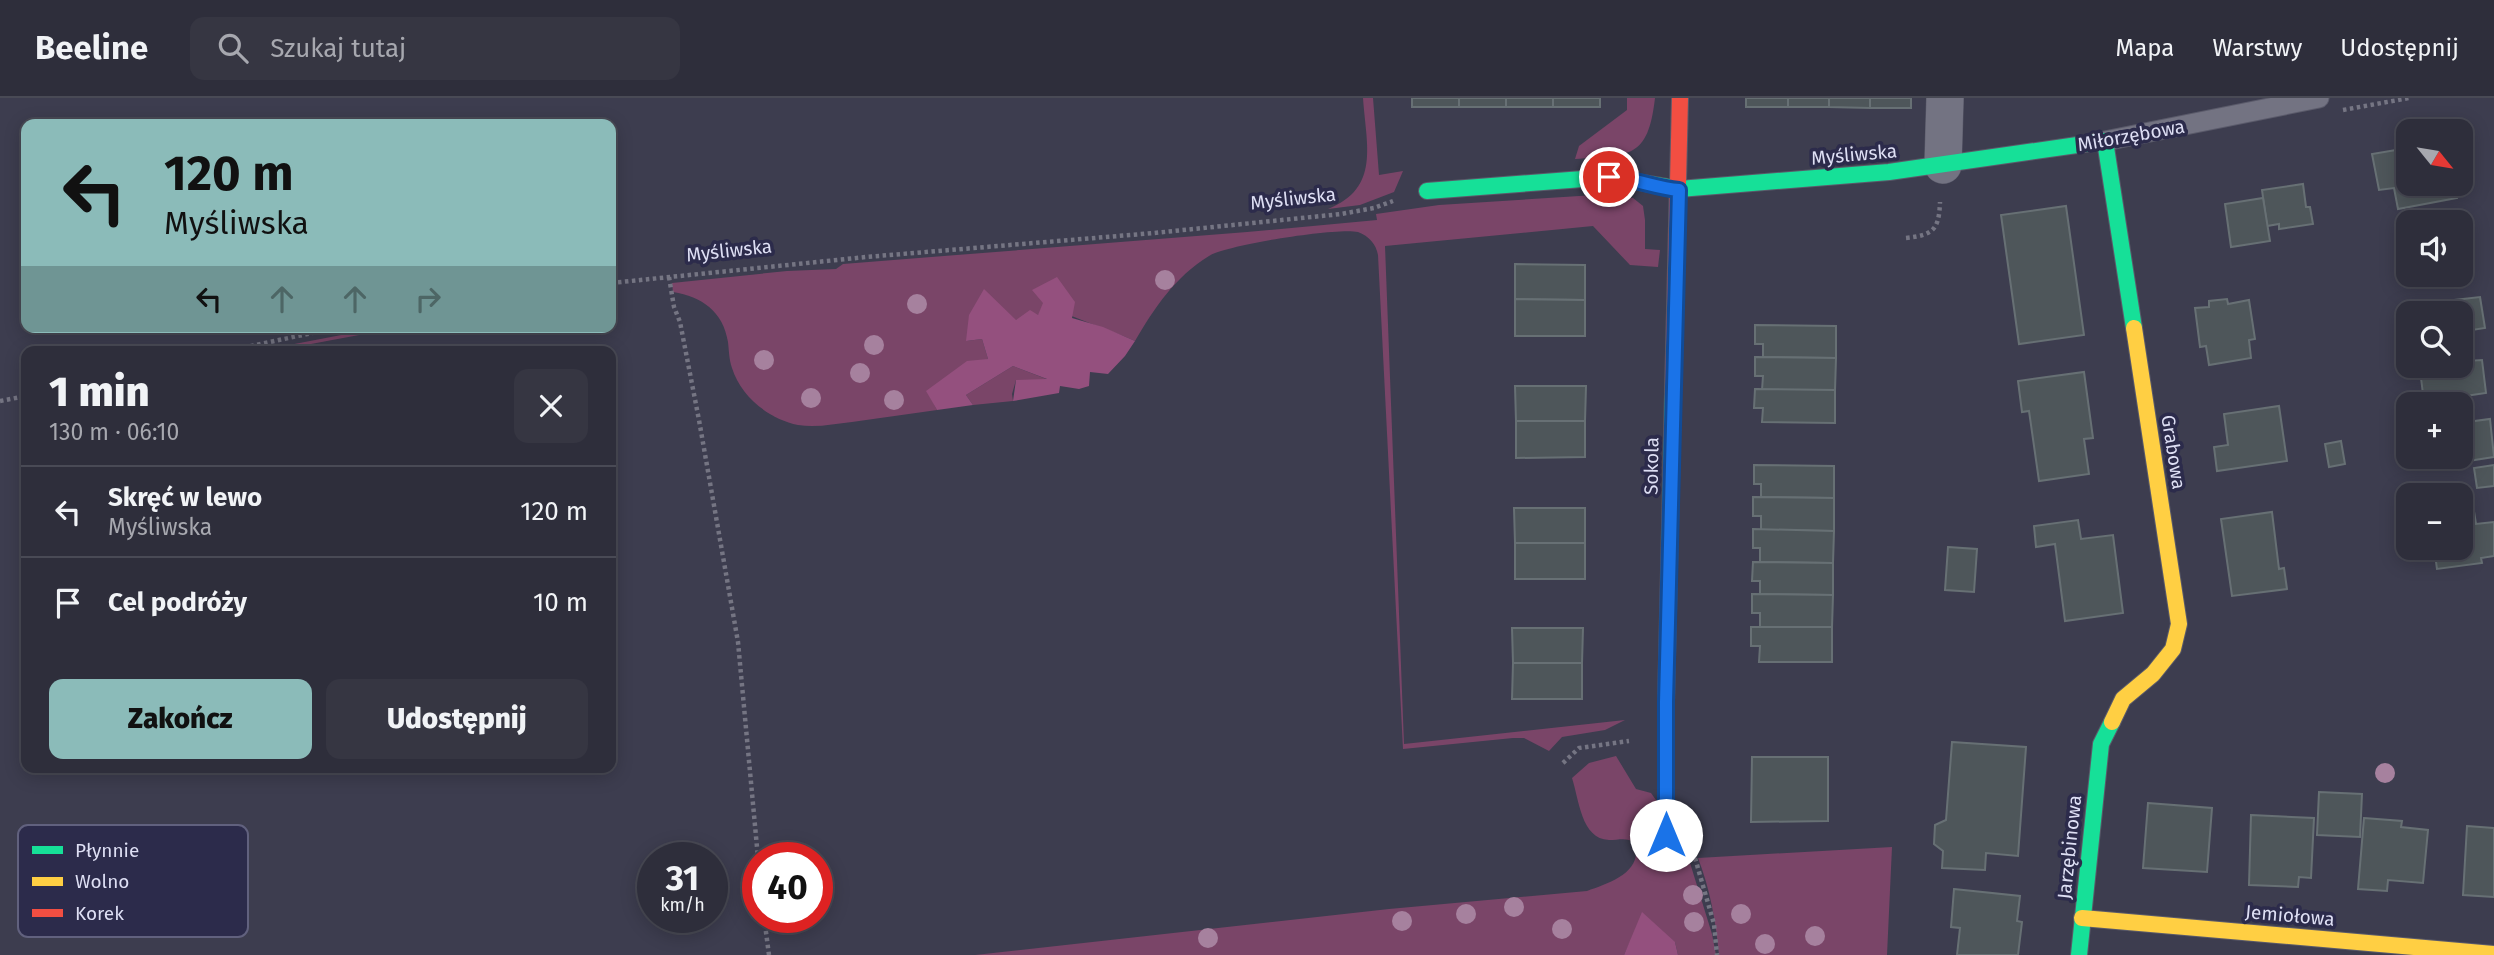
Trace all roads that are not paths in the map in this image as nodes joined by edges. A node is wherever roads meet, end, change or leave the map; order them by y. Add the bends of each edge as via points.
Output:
1 (1680, 98) edge
2 (1945, 98) edge
3 (2319, 98) edge
4 (2105, 141) junction
5 (1942, 165) junction
6 (1679, 190) junction
7 (1427, 191) road end
8 (2101, 744) joint
9 (1666, 835) dead end
10 (2082, 918) junction
11 (2494, 954) edge
12 (2079, 955) edge

1 - 6 street, Sokola
2 - 5 street
3 - 4 lane, Miłorzębowa
4 - 5 street, Miłorzębowa
4 - 8 street, Grabowa via 2179,624 2173,649 2153,674 2123,699
5 - 6 street, Myśliwska
6 - 7 street, Myśliwska via 1609,177
6 - 9 street, Sokola
8 - 10 street, Jarzębinowa
10 - 11 street, Jemiołowa
10 - 12 street, Jarzębinowa

